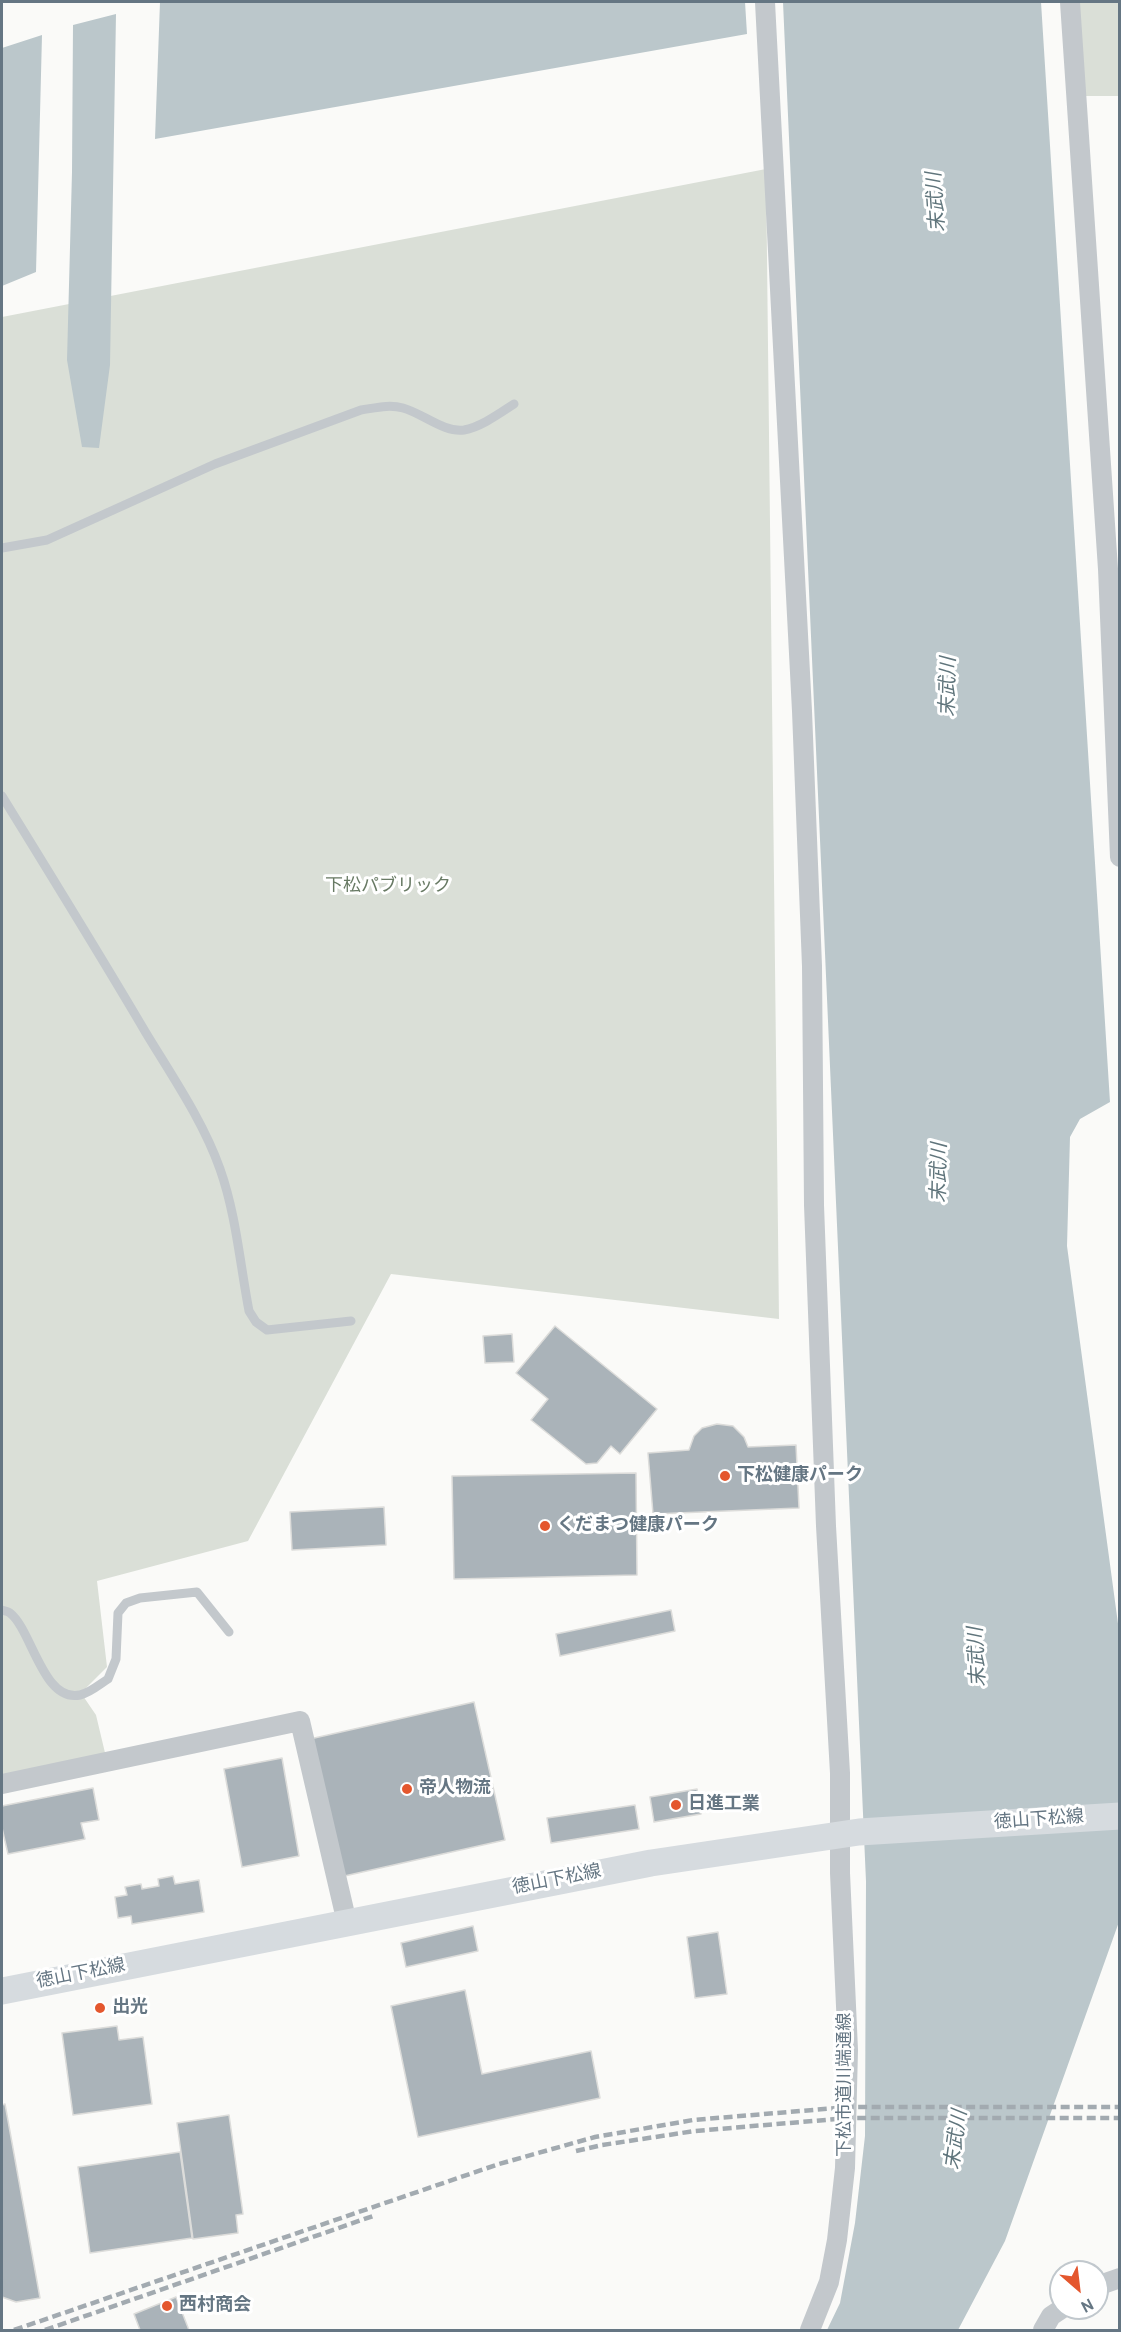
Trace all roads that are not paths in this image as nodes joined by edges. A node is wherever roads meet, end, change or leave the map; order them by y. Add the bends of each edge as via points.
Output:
1 (765, 2) edge
2 (1070, 2) edge
3 (514, 404) dead end
4 (2, 549) edge
5 (1117, 748) edge
6 (2, 796) edge
7 (1119, 857) edge
8 (351, 1321) dead end
9 (2, 1610) edge
10 (229, 1632) dead end
11 (2, 1785) edge
12 (1119, 1816) edge
13 (850, 1833) junction
14 (346, 1923) junction
15 (2, 1991) edge
16 (810, 2331) edge

1 - 13 street, 下松市道川端通線 via 813,966 814,1205 826,1526 840,1773
2 - 5 street
3 - 4 lane via 464,430 448,428 401,407 361,410 215,464 47,540
5 - 7 street
6 - 8 lane via 206,1138 220,1169 249,1311 256,1323 267,1330
9 - 10 lane via 15,1620 53,1686 67,1694 78,1695 108,1679 116,1659 118,1613 126,1603 194,1591
11 - 14 street via 300,1721
12 - 13 main road, 徳山下松線
13 - 14 main road, 徳山下松線 via 651,1863
13 - 16 street, 下松市道川端通線 via 840,1873 848,2050 845,2169 830,2282
14 - 15 main road, 徳山下松線

